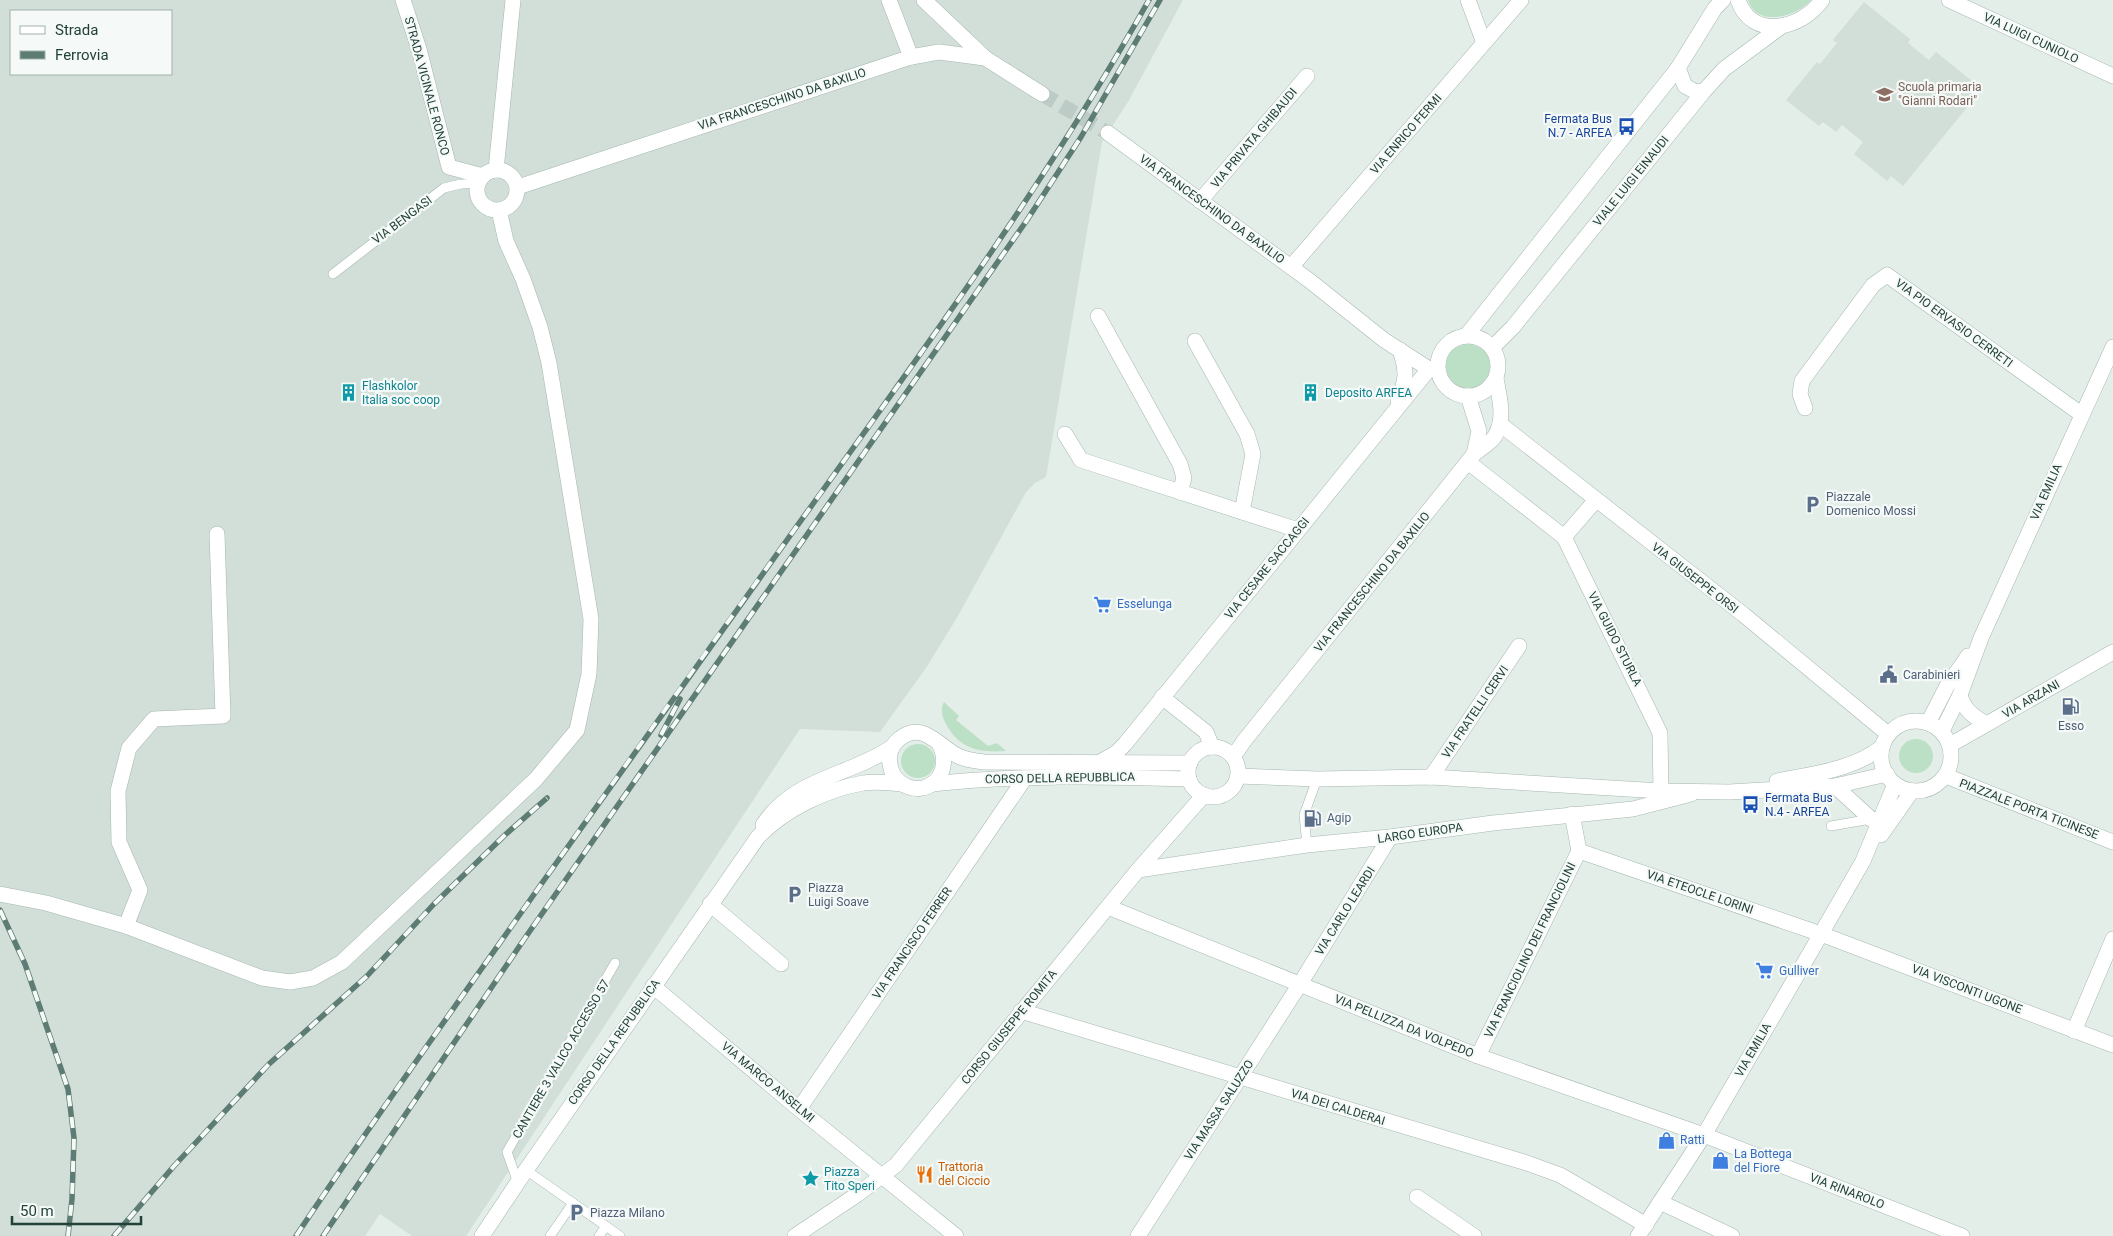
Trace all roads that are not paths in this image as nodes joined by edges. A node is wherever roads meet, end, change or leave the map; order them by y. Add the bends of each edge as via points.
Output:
1 (403, 0) edge
2 (513, 0) edge
3 (889, 0) edge
4 (924, 0) edge
5 (1468, 0) edge
6 (1521, 0) edge
7 (1738, 0) edge
8 (1822, 0) edge
9 (1949, 0) edge
10 (1714, 3) edge
11 (1782, 26) junction
12 (1484, 43) junction
13 (911, 56) junction
14 (986, 58) junction
15 (1678, 68) junction
16 (1307, 76) dead end
17 (2113, 76) edge
18 (1704, 91) junction
19 (1042, 94) tunnel mouth
20 (1108, 133) tunnel mouth
21 (486, 177) junction
22 (518, 187) junction
23 (1200, 201) junction
24 (499, 210) junction
25 (1292, 268) junction
26 (333, 274) dead end
27 (1098, 316) dead end
28 (1466, 336) junction
29 (1195, 341) dead end
30 (1492, 348) junction
31 (2113, 348) edge
32 (1400, 350) junction
33 (1434, 370) junction
34 (1496, 378) junction
35 (1468, 396) junction
36 (1805, 408) dead end
37 (1394, 412) junction
38 (2081, 414) junction
39 (1500, 424) junction
40 (1065, 434) dead end
41 (1471, 458) junction
42 (1180, 492) junction
43 (1596, 500) junction
44 (1242, 512) junction
45 (1298, 530) junction
46 (217, 534) dead end
47 (1564, 537) junction
48 (1981, 638) junction
49 (1519, 646) dead end
50 (2113, 652) edge
51 (1960, 694) junction
52 (1162, 697) junction
53 (1928, 723) junction
54 (1986, 724) junction
55 (1942, 731) junction
56 (1885, 741) junction
57 (938, 742) junction
58 (1950, 745) junction
59 (892, 747) junction
60 (1212, 747) junction
61 (1233, 757) junction
62 (1100, 762) junction
63 (1190, 762) junction
64 (1238, 776) junction
65 (1946, 776) junction
66 (1431, 777) junction
67 (1025, 778) junction
68 (1189, 779) junction
69 (1317, 779) junction
70 (1891, 779) junction
71 (902, 784) junction
72 (932, 784) junction
73 (1834, 786) junction
74 (1661, 790) junction
75 (1702, 791) junction
76 (1912, 791) junction
77 (1729, 792) junction
78 (1204, 796) junction
79 (1572, 814) junction
80 (1875, 822) junction
81 (1831, 826) dead end
82 (1390, 837) junction
83 (2113, 842) edge
84 (1307, 846) junction
85 (748, 850) junction
86 (1580, 851) junction
87 (1862, 861) junction
88 (1138, 870) junction
89 (0, 894) edge
90 (710, 904) junction
91 (1108, 908) junction
92 (126, 926) junction
93 (1821, 934) junction
94 (2113, 939) edge
95 (615, 963) dead end
96 (781, 964) dead end
97 (1300, 984) junction
98 (654, 986) junction
99 (1022, 1011) junction
100 (2074, 1031) junction
101 (2113, 1044) edge
102 (1478, 1056) junction
103 (1240, 1078) junction
104 (799, 1109) junction
105 (1704, 1135) junction
106 (522, 1176) junction
107 (883, 1176) junction
108 (1417, 1197) dead end
109 (1660, 1202) junction
110 (573, 1203) junction
111 (606, 1226) junction
112 (1642, 1230) edge
113 (482, 1236) edge
114 (550, 1236) edge
115 (599, 1236) edge
116 (620, 1236) edge
117 (795, 1236) edge
118 (956, 1236) edge
119 (1138, 1236) edge
120 (1474, 1236) edge
121 (1732, 1236) edge
122 (1962, 1236) edge

1 - 21 street, STRADA VICINALE RONCO via 449,168
2 - 21 street
3 - 13 street
4 - 14 street
5 - 12 street
6 - 12 street, VIA ENRICO FERMI
7 - 11 street via 1752,20 1762,25
8 - 11 street via 1802,20
9 - 17 street, VIA LUIGI CUNIOLO
10 - 15 street
11 - 18 street, VIALE LUIGI EINAUDI via 1724,69
12 - 25 street, VIA ENRICO FERMI
13 - 14 street, VIA FRANCESCHINO DA BAXILIO via 939,52
13 - 22 street, VIA FRANCESCHINO DA BAXILIO
14 - 19 street, VIA FRANCESCHINO DA BAXILIO
15 - 18 street via 1685,86 1696,92
15 - 28 street
16 - 23 street, VIA PRIVATA GHIBAUDI
18 - 30 street, VIALE LUIGI EINAUDI via 1513,327
20 - 23 street, VIA FRANCESCHINO DA BAXILIO
21 - 22 street via 505,171
21 - 24 street via 478,196 482,204
21 - 26 lane, VIA BENGASI via 444,188
22 - 24 street via 515,202
23 - 25 street, VIA FRANCESCHINO DA BAXILIO
24 - 92 street via 506,241 540,327 549,363 591,619 589,674 577,730 536,779 342,962 312,978 290,982 262,978
25 - 32 street, VIA FRANCESCHINO DA BAXILIO
27 - 42 street via 1180,464 1184,478
28 - 30 street via 1480,338
28 - 33 street via 1444,348
29 - 44 street via 1254,454
30 - 34 street via 1498,362
31 - 38 street, VIA EMILIA
32 - 33 street, VIA FRANCESCHINO DA BAXILIO
32 - 37 street via 1406,380
33 - 35 street via 1448,388
33 - 37 street, VIA CESARE SACCAGGI
34 - 35 street via 1485,391
34 - 39 street
35 - 41 street, VIA FRANCESCHINO DA BAXILIO via 1479,432
36 - 38 street, VIA PIO ERVASIO CERRETI via 1800,394 1802,382 1873,285 1887,275
37 - 45 street, VIA CESARE SACCAGGI
38 - 48 street, VIA EMILIA
39 - 41 street via 1494,437
39 - 43 street, VIA GIUSEPPE ORSI
40 - 42 street via 1081,460
41 - 47 street
41 - 61 street, VIA FRANCESCHINO DA BAXILIO
42 - 44 street
43 - 47 street
43 - 56 street, VIA GIUSEPPE ORSI via 1744,615
44 - 45 street
45 - 52 street, VIA CESARE SACCAGGI
46 - 92 street via 223,716 154,718 129,748 118,791 119,842 140,890
47 - 74 street, VIA GUIDO STURLA via 1660,733
48 - 51 street, VIA EMILIA
48 - 53 street, VIA EMILIA via 1947,686
49 - 66 street, VIA FRATELLI CERVI
50 - 54 street, VIA ARZANI
51 - 54 street via 1963,706
51 - 55 street, VIA EMILIA
52 - 60 street via 1206,732
52 - 62 street, VIA CESARE SACCAGGI via 1125,744
53 - 55 street
53 - 56 street via 1905,722 1894,728
54 - 58 street, VIA ARZANI
55 - 58 street
56 - 70 street via 1880,752 1881,764
56 - 77 street, LARGO EUROPA via 1860,761
57 - 59 street via 931,736 914,732
57 - 62 street, CORSO DELLA REPUBBLICA via 959,756 984,762
57 - 72 street via 943,750 944,769
58 - 65 street via 1952,756
59 - 71 street via 889,763
59 - 85 street, CORSO DELLA REPUBBLICA via 875,759 820,780 785,800 773,810
60 - 61 street via 1228,751
60 - 63 street via 1199,752
61 - 64 street
62 - 63 street, CORSO DELLA REPUBBLICA
63 - 68 street
64 - 69 street, LARGO EUROPA
64 - 78 street via 1232,790 1226,794
65 - 76 street via 1927,790
65 - 83 street, PIAZZALE PORTA TICINESE
66 - 69 street, LARGO EUROPA
66 - 74 street, LARGO EUROPA
67 - 68 street, CORSO DELLA REPUBBLICA
67 - 72 street, CORSO DELLA REPUBBLICA
67 - 104 street, VIA FRANCISCO FERRER
68 - 78 street via 1197,792
69 - 84 lane via 1304,815
70 - 73 street, LARGO EUROPA
70 - 76 street
70 - 80 street, VIA EMILIA
71 - 72 street via 917,788
71 - 85 street, CORSO DELLA REPUBBLICA via 864,783 803,804 769,826
73 - 77 street, LARGO EUROPA
73 - 80 street
74 - 75 street, LARGO EUROPA
75 - 77 street, LARGO EUROPA
75 - 79 street, LARGO EUROPA via 1633,809
76 - 87 street, VIA EMILIA
78 - 88 street, CORSO GIUSEPPE ROMITA
79 - 82 street, LARGO EUROPA
79 - 86 street, VIA FRANCIOLINO DEI FRANCIOLINI
80 - 81 lane
80 - 87 street, VIA EMILIA
82 - 84 street, LARGO EUROPA
82 - 97 street, VIA CARLO LEARDI
84 - 88 street, LARGO EUROPA
85 - 90 street, CORSO DELLA REPUBBLICA
86 - 93 street, VIA ETEOCLE LORINI
86 - 102 street, VIA FRANCIOLINO DEI FRANCIOLINI
87 - 93 street, VIA EMILIA
88 - 91 street, CORSO GIUSEPPE ROMITA
89 - 92 street via 46,903
90 - 96 street
90 - 98 street, CORSO DELLA REPUBBLICA
91 - 97 street, VIA PELLIZZA DA VOLPEDO
91 - 99 street, CORSO GIUSEPPE ROMITA
93 - 100 street, VIA VISCONTI UGONE
93 - 105 street, VIA EMILIA
94 - 100 street
95 - 106 lane, CANTIERE 3 VALICO ACCESSO 57 via 507,1152
97 - 102 street, VIA PELLIZZA DA VOLPEDO
97 - 103 street, VIA MASSA SALUZZO
98 - 104 street, VIA MARCO ANSELMI
98 - 106 street, CORSO DELLA REPUBBLICA
99 - 103 street, VIA DEI CALDERAI
99 - 107 street, CORSO GIUSEPPE ROMITA via 896,1165
100 - 101 street, VIA VISCONTI UGONE
102 - 105 street, VIA PELLIZZA DA VOLPEDO
103 - 112 street, VIA DEI CALDERAI via 1560,1175
103 - 119 street, VIA MASSA SALUZZO
104 - 107 street, VIA MARCO ANSELMI
105 - 109 street, VIA EMILIA
105 - 122 street, VIA RINAROLO
106 - 110 lane
106 - 113 street, CORSO DELLA REPUBBLICA
107 - 117 street, CORSO GIUSEPPE ROMITA
107 - 118 street, VIA MARCO ANSELMI
108 - 120 street
109 - 112 street, VIA EMILIA
109 - 121 street
110 - 111 lane
110 - 114 lane
111 - 115 lane
111 - 116 lane

